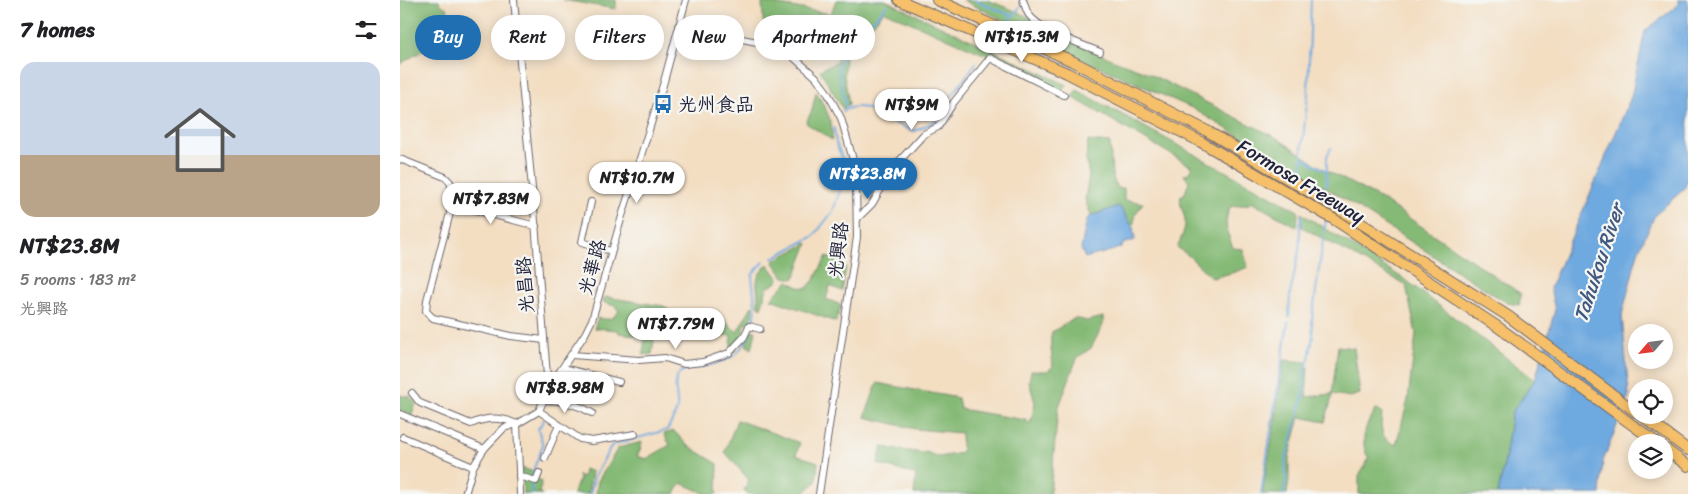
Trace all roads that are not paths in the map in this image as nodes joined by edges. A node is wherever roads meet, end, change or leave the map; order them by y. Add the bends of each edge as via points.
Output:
1 (514, 0) edge
2 (686, 0) edge
3 (899, 0) edge
4 (937, 0) edge
5 (1023, 0) edge
6 (681, 15) edge
7 (744, 39) edge
8 (674, 42) edge
9 (1100, 52) dead end
10 (1064, 94) dead end
11 (400, 159) edge
12 (591, 202) dead end
13 (452, 204) junction
14 (857, 219) junction
15 (536, 226) junction
16 (612, 251) junction
17 (760, 329) dead end
18 (544, 340) junction
19 (572, 355) junction
20 (563, 368) junction
21 (619, 382) dead end
22 (548, 389) junction
23 (412, 393) dead end
24 (543, 400) junction
25 (1628, 406) edge
26 (538, 411) junction
27 (592, 413) dead end
28 (400, 414) edge
29 (517, 424) junction
30 (1652, 424) edge
31 (559, 425) junction
32 (635, 434) dead end
33 (1645, 434) edge
34 (403, 437) dead end
35 (484, 449) junction
36 (1688, 450) edge
37 (1673, 455) edge
38 (545, 458) dead end
39 (1688, 466) edge
40 (472, 467) junction
41 (539, 473) dead end
42 (519, 476) junction
43 (465, 494) edge
44 (520, 494) edge
45 (819, 494) edge

1 - 15 street, 光昌路
2 - 6 street, 光華路
3 - 33 highway, Formosa Freeway via 1066,73 1202,142 1335,220 1498,327
4 - 25 highway, Formosa Freeway via 1072,61 1207,131 1508,316
5 - 9 street via 1028,14 1036,22
7 - 14 street, 光興路 via 767,44 791,55 816,77 827,92 840,118 852,156
8 - 16 street, 光華路
10 - 14 street via 990,58 938,127 924,134 893,168 872,204
11 - 13 street via 445,176 454,198
12 - 16 street via 582,242
13 - 15 street
13 - 18 street via 426,311 433,318
14 - 45 street, 光興路 via 857,238
15 - 18 street, 光昌路
16 - 19 street, 光華路 via 592,320
17 - 19 street via 749,326 744,337 729,353 702,362 684,364 665,358 639,360
18 - 22 street, 光昌路
19 - 20 street, 光華路
20 - 21 street
20 - 22 street, 光華路
22 - 24 street, 光昌路
23 - 29 street via 420,403 471,424 481,419 506,419
24 - 26 street, 光昌路
24 - 27 street via 556,400
26 - 29 street
26 - 31 street
28 - 35 street
29 - 35 street via 504,428
29 - 42 street
30 - 36 highway
31 - 32 street via 580,439 592,441
31 - 38 street
34 - 40 street
35 - 40 street
37 - 39 highway
40 - 43 street
41 - 42 street via 533,480
42 - 44 street

